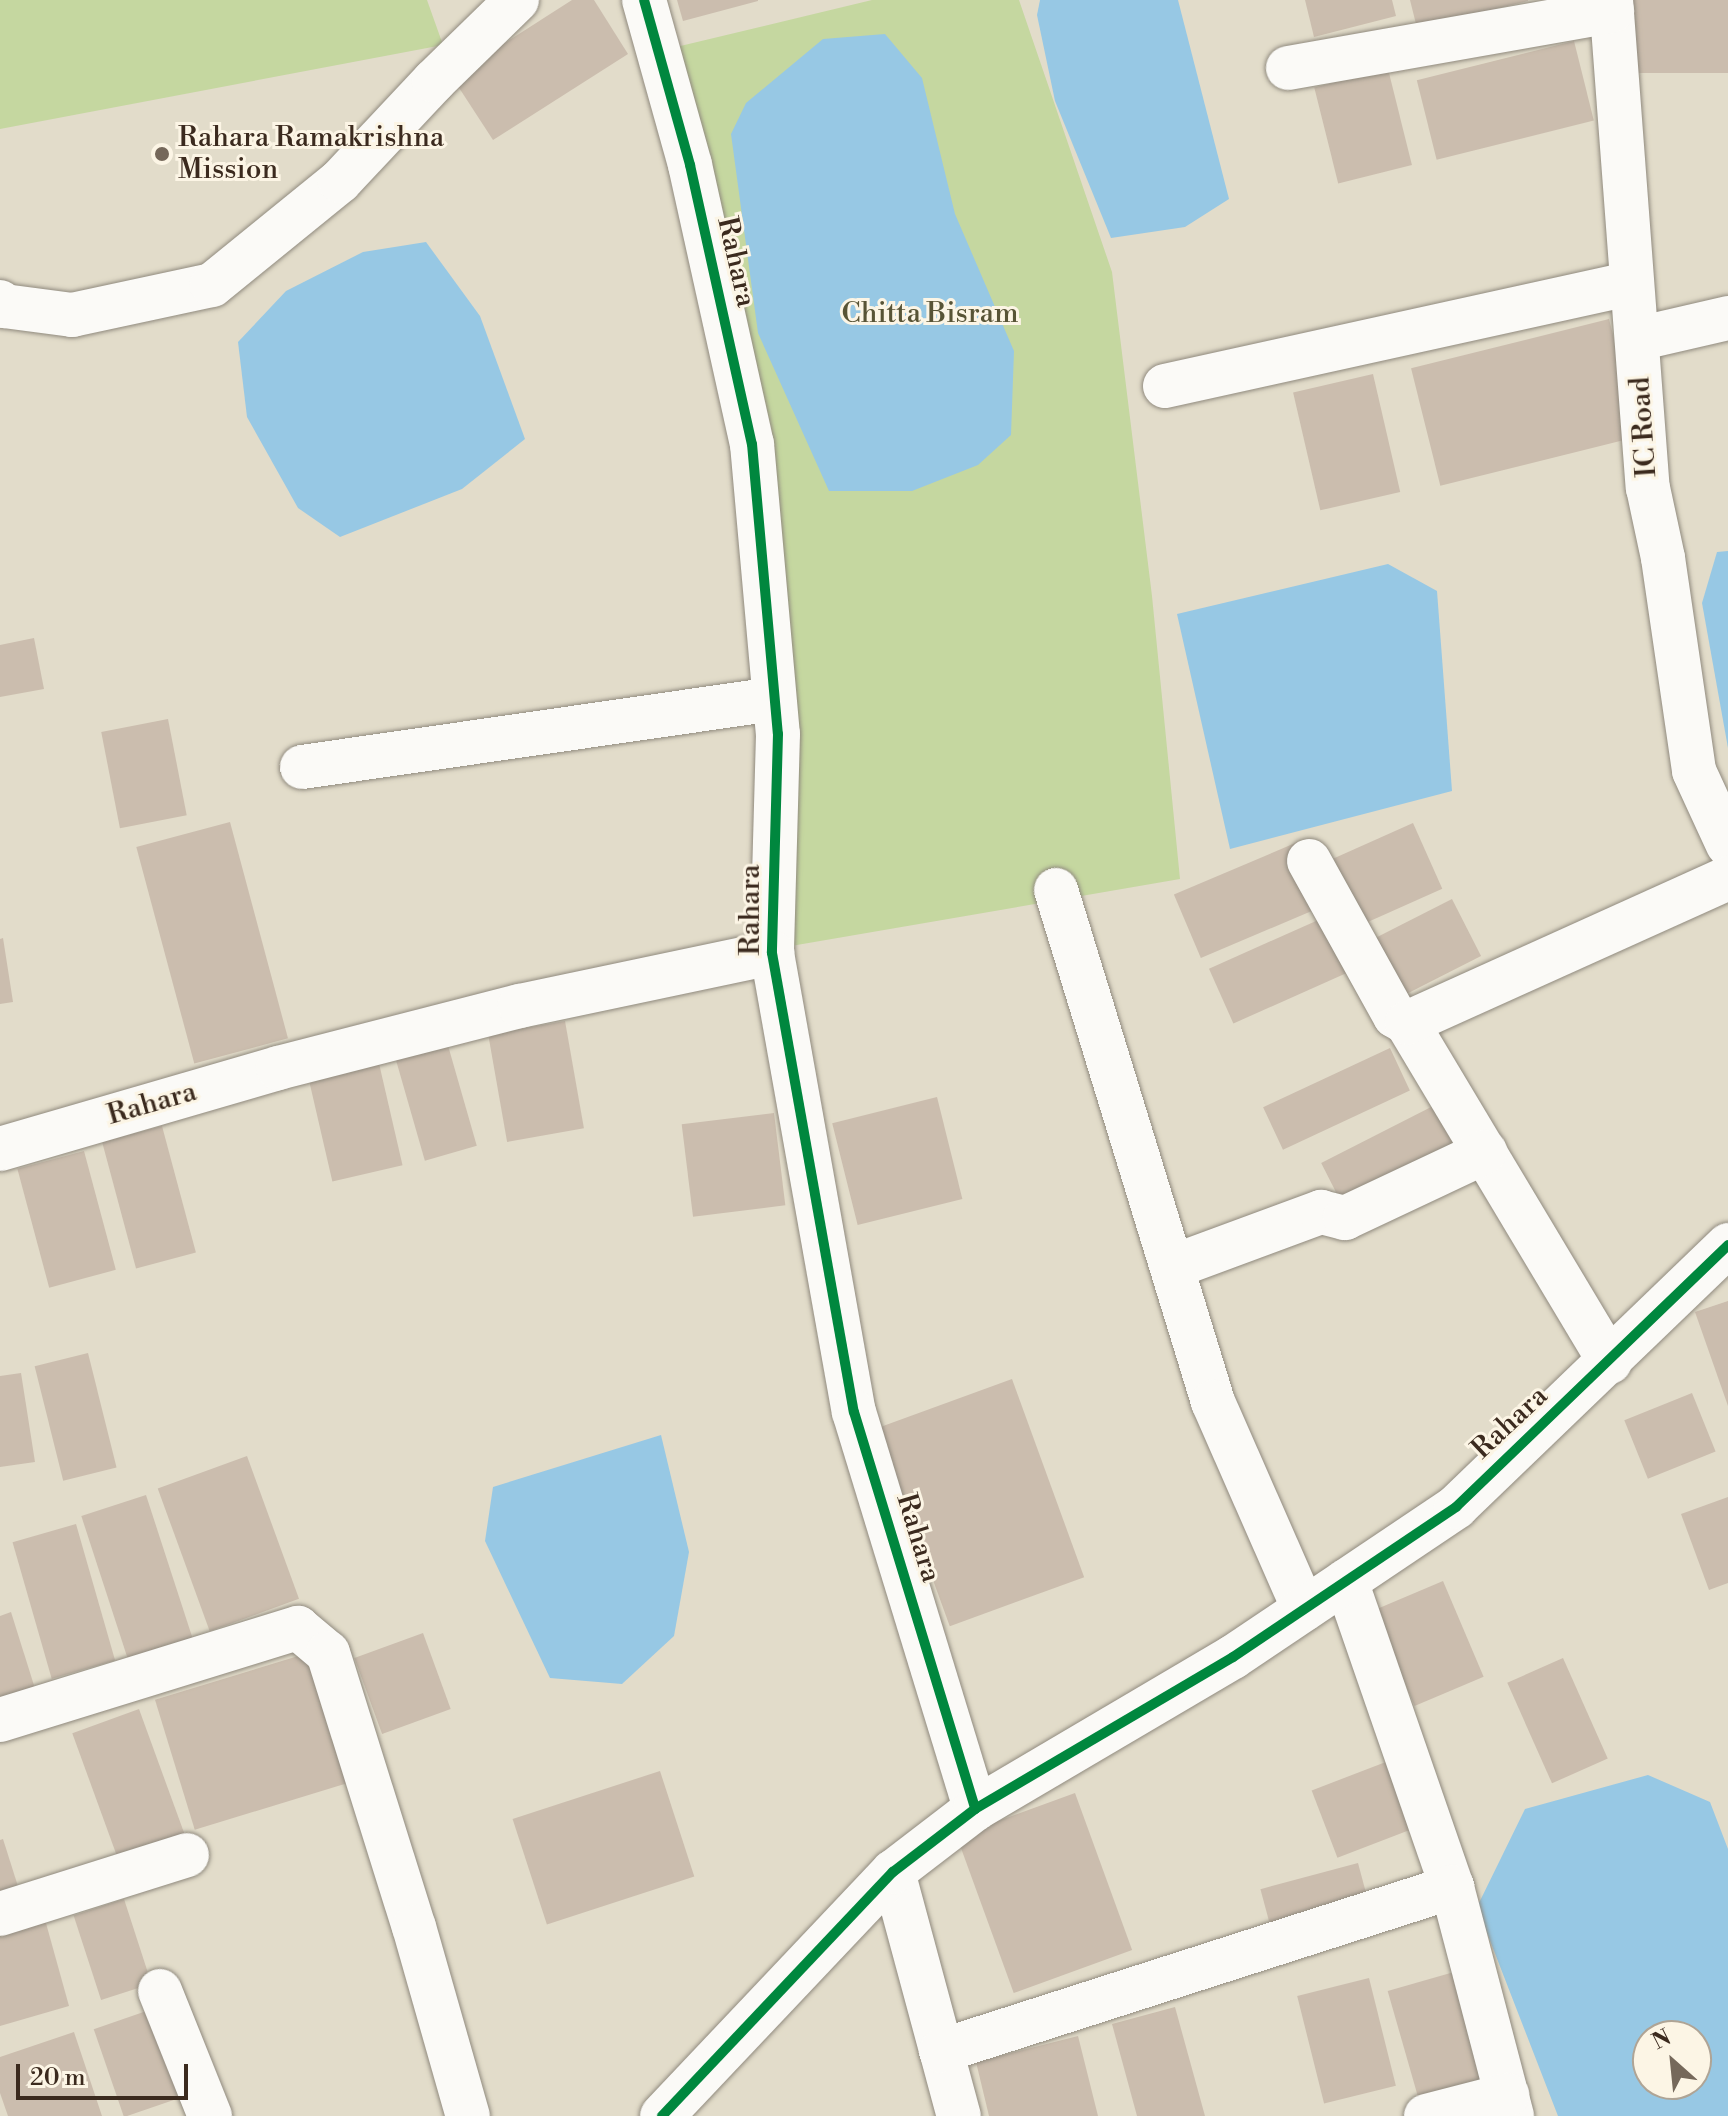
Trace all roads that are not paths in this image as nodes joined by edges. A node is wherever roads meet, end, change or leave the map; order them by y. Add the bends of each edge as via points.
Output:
1 (517, 0) edge
2 (644, 0) edge
3 (1612, 6) edge
4 (1288, 68) dead end
5 (1632, 283) junction
6 (0, 302) edge
7 (1728, 318) edge
8 (1637, 339) junction
9 (1165, 386) dead end
10 (774, 699) junction
11 (302, 767) dead end
12 (1728, 845) edge
13 (1309, 861) dead end
14 (1728, 878) edge
15 (1056, 890) dead end
16 (772, 953) junction
17 (1407, 1023) junction
18 (0, 1149) edge
19 (1485, 1152) junction
20 (1728, 1245) edge
21 (1172, 1267) junction
22 (1610, 1362) junction
23 (1346, 1581) junction
24 (1304, 1609) junction
25 (0, 1720) edge
26 (975, 1809) junction
27 (187, 1855) dead end
28 (893, 1872) junction
29 (1452, 1887) junction
30 (0, 1914) edge
31 (160, 1991) dead end
32 (941, 2051) junction
33 (1510, 2106) edge
34 (210, 2116) edge
35 (468, 2116) edge
36 (662, 2116) edge
37 (959, 2116) edge
38 (1426, 2116) edge

1 - 6 street via 340,181 212,285 72,315
2 - 10 street, Rahara via 690,165 752,444
3 - 4 street
3 - 5 street, IC Road
5 - 8 street, IC Road
5 - 9 street
7 - 8 street
8 - 12 street, IC Road via 1648,488 1694,771
10 - 11 street
10 - 16 street, Rahara via 778,734
13 - 17 street via 1395,1016
14 - 17 street
15 - 21 street
16 - 18 street, Rahara via 520,1006 293,1064
16 - 26 street, Rahara via 854,1412
17 - 19 street
19 - 21 street via 1345,1218 1321,1212
19 - 22 street
20 - 22 street, Rahara
21 - 24 street via 1213,1402
22 - 23 street, Rahara via 1456,1507
23 - 24 street, Rahara
23 - 29 street
24 - 26 street, Rahara via 1233,1657
25 - 35 street via 298,1628 328,1653
26 - 28 street, Rahara
27 - 30 street
28 - 32 street
28 - 36 street, Rahara
29 - 32 street
29 - 33 street
31 - 34 street
32 - 37 street
33 - 38 street

